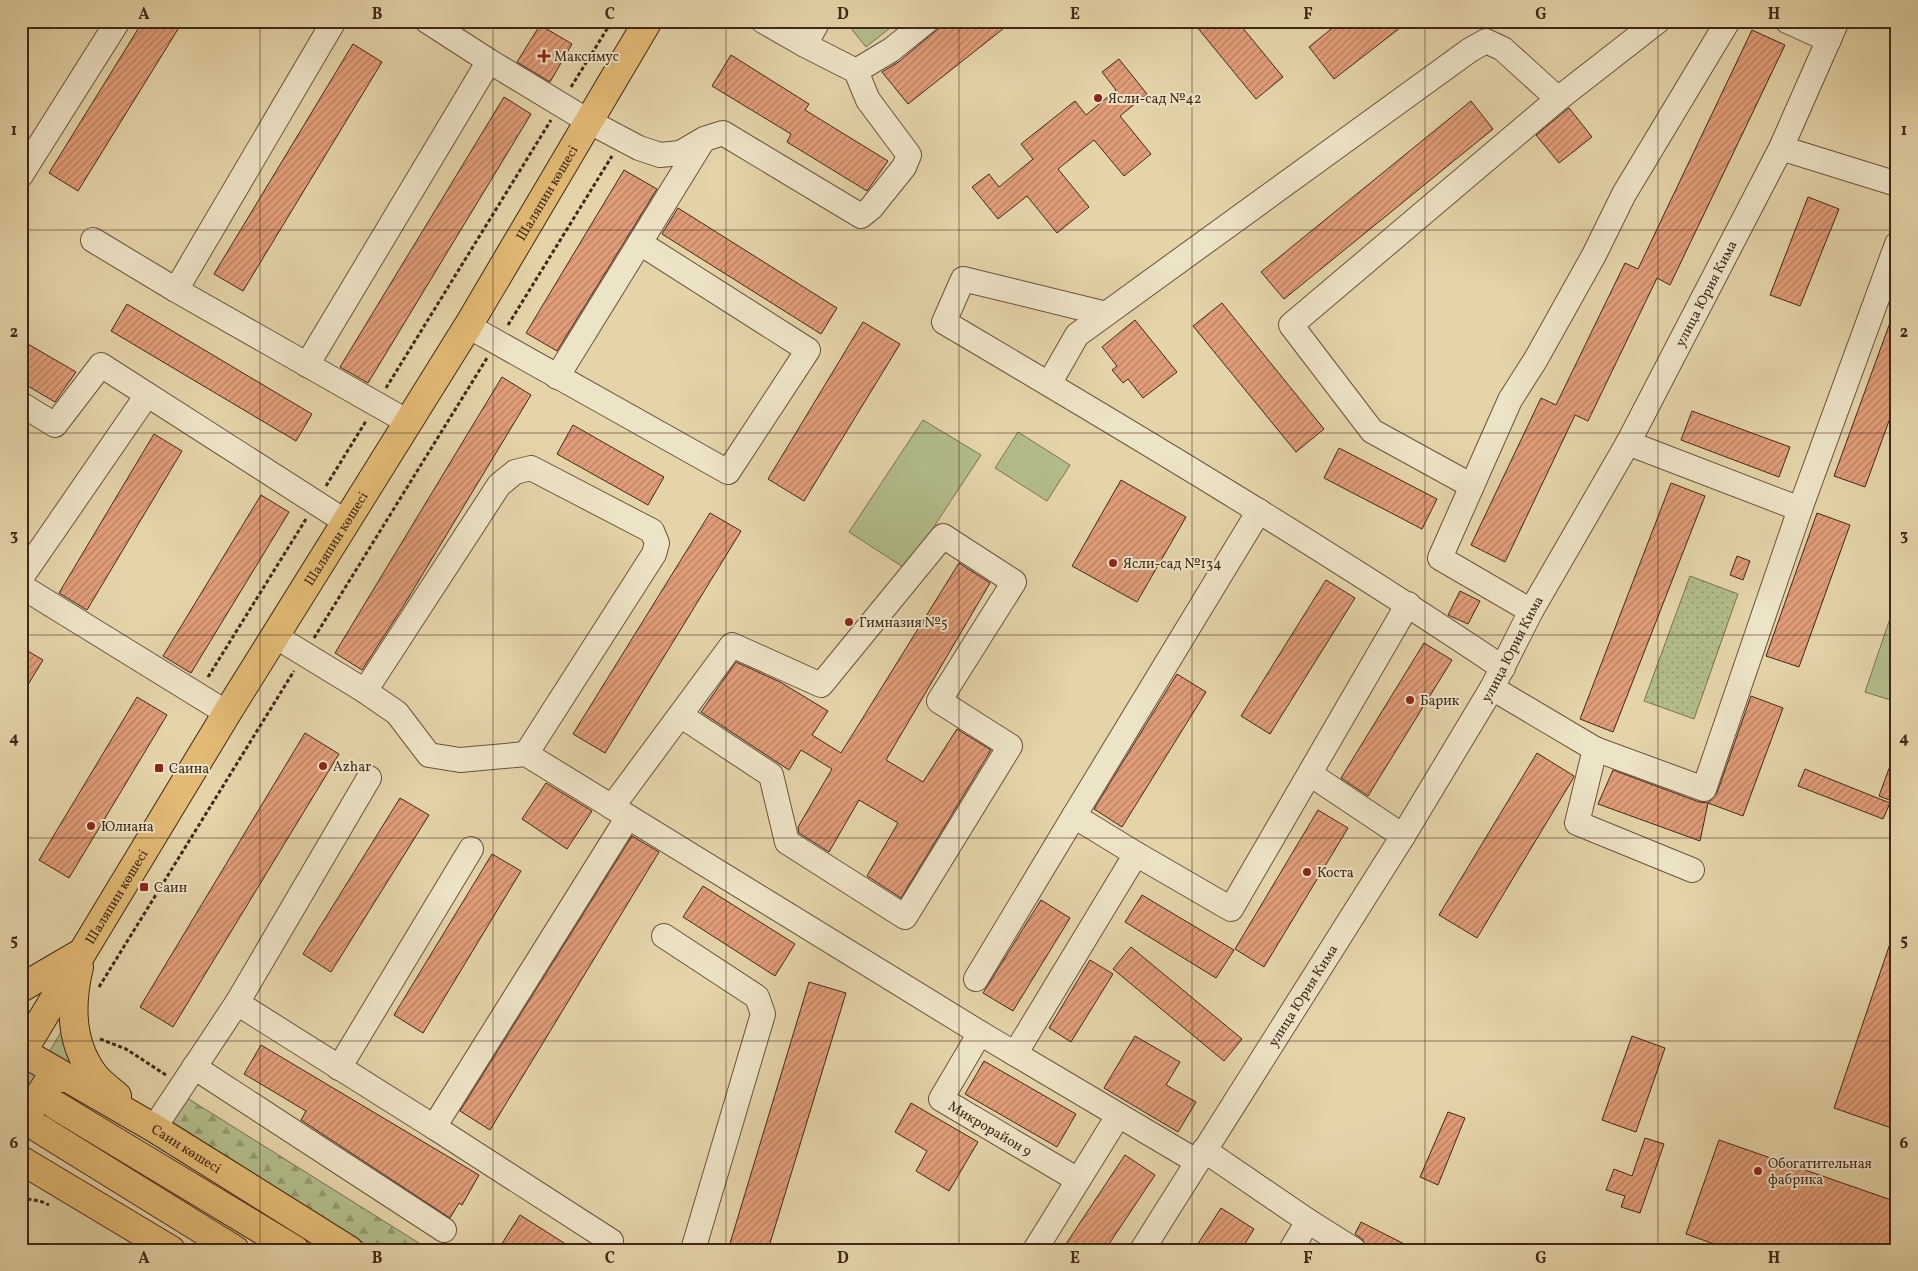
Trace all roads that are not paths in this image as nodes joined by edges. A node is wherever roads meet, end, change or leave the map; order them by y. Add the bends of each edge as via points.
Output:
1 (118, 21) edge
2 (334, 21) edge
3 (428, 21) edge
4 (648, 21) edge
5 (763, 21) edge
6 (818, 21) edge
7 (927, 21) edge
8 (1658, 21) edge
9 (1728, 21) edge
10 (1786, 21) edge
11 (1833, 30) edge
12 (806, 45) junction
13 (489, 61) junction
14 (856, 71) junction
15 (1558, 98) junction
16 (588, 121) junction
17 (704, 139) junction
18 (1781, 148) junction
19 (21, 175) edge
20 (1897, 184) edge
21 (93, 240) dead end
22 (640, 244) junction
23 (1897, 244) edge
24 (176, 290) junction
25 (1106, 314) junction
26 (468, 326) junction
27 (307, 366) junction
28 (557, 376) junction
29 (1049, 384) junction
30 (146, 395) junction
31 (21, 404) edge
32 (408, 422) junction
33 (1628, 443) junction
34 (1472, 486) junction
35 (1800, 509) junction
36 (1259, 511) junction
37 (346, 522) junction
38 (21, 578) edge
39 (21, 586) edge
40 (1408, 604) junction
41 (1531, 611) junction
42 (275, 636) junction
43 (1497, 678) junction
44 (365, 690) junction
45 (227, 713) junction
46 (680, 715) junction
47 (1595, 750) junction
48 (526, 754) junction
49 (1310, 774) junction
50 (369, 778) dead end
51 (620, 812) junction
52 (1074, 816) junction
53 (1403, 836) junction
54 (472, 849) dead end
55 (1136, 854) junction
56 (1692, 870) dead end
57 (664, 936) dead end
58 (82, 952) junction
59 (27, 978) edge
60 (976, 979) dead end
61 (237, 1003) junction
62 (980, 1033) junction
63 (22, 1052) edge
64 (1015, 1054) junction
65 (194, 1067) junction
66 (339, 1068) junction
67 (65, 1078) junction
68 (56, 1105) tunnel mouth
69 (1118, 1116) junction
70 (30, 1126) edge
71 (434, 1127) junction
72 (154, 1128) junction
73 (1200, 1156) junction
74 (29, 1170) edge
75 (1078, 1180) junction
76 (1308, 1221) junction
77 (444, 1230) dead end
78 (611, 1241) dead end
79 (171, 1250) edge
80 (235, 1250) edge
81 (294, 1250) edge
82 (349, 1250) edge
83 (693, 1250) edge
84 (1035, 1250) edge
85 (1142, 1250) edge
86 (1291, 1250) edge
87 (1354, 1250) edge

1 - 19 street
2 - 24 street
3 - 13 street
4 - 16 main road, Шаляпин көшесі
5 - 12 street
6 - 12 street
7 - 14 street via 891,50
8 - 15 street
9 - 34 street via 1624,194 1594,255 1510,400
10 - 11 street
11 - 18 street, улица Юрия Кима
12 - 14 street
13 - 16 street
13 - 27 street
14 - 17 street via 868,100 909,155 904,167 861,216 723,133
15 - 25 street via 1503,49 1486,41 1462,55
15 - 34 street via 1291,325 1372,431
16 - 17 street via 622,140 660,155 680,153
16 - 26 main road, Шаляпин көшесі
17 - 22 street
18 - 20 street
18 - 33 street, улица Юрия Кима
21 - 24 street
22 - 28 street
22 - 28 street via 808,350 728,472
23 - 35 street
24 - 27 street
25 - 29 street via 1077,335
25 - 29 street via 963,279 944,322
26 - 28 street
26 - 32 main road, Шаляпин көшесі
27 - 32 street
29 - 36 street
30 - 31 street via 100,366 55,425
30 - 37 street
30 - 38 street
32 - 37 main road, Шаляпин көшесі
33 - 35 street
33 - 41 street, улица Юрия Кима
34 - 41 street via 1440,558
35 - 47 street via 1704,789
36 - 40 street
36 - 52 street
37 - 42 main road, Шаляпин көшесі
39 - 45 street
40 - 43 street
40 - 49 street
41 - 43 street, улица Юрия Кима
42 - 44 street
42 - 45 main road, Шаляпин көшесі
43 - 47 street
43 - 53 street, улица Юрия Кима
44 - 48 street via 397,713 429,754 460,760
44 - 48 street via 499,485 514,472 531,468 652,531 657,543 654,554
45 - 58 main road, Шаляпин көшесі
46 - 46 street via 732,646 822,684 943,536 1014,582 939,701 1010,746 905,918 787,842 771,775
46 - 51 street
47 - 56 street via 1577,824
48 - 51 street
49 - 53 street
49 - 55 street via 1231,909
50 - 61 street
51 - 62 street
51 - 71 street
52 - 55 street
52 - 60 street
53 - 73 street, улица Юрия Кима
54 - 66 street
55 - 64 street
57 - 83 street via 757,996 763,1014
58 - 59 main road
58 - 63 main road, Шаляпин көшесі
58 - 72 main road via 75,984 74,1027 84,1061 95,1077
61 - 65 street
61 - 66 street
62 - 64 street
62 - 75 street, Микрорайон 9 via 941,1099
63 - 67 main road, Саин көшесі
64 - 69 street
65 - 72 street
65 - 77 street
66 - 71 street
67 - 70 main road via 48,1082
67 - 72 main road, Саин көшесі
68 - 81 main road
69 - 73 street
69 - 75 street
70 - 80 main road
71 - 78 street
72 - 82 main road, Саин көшесі
73 - 76 street
73 - 85 street, улица Юрия Кима
74 - 79 main road
75 - 84 street
76 - 86 street
76 - 87 street

